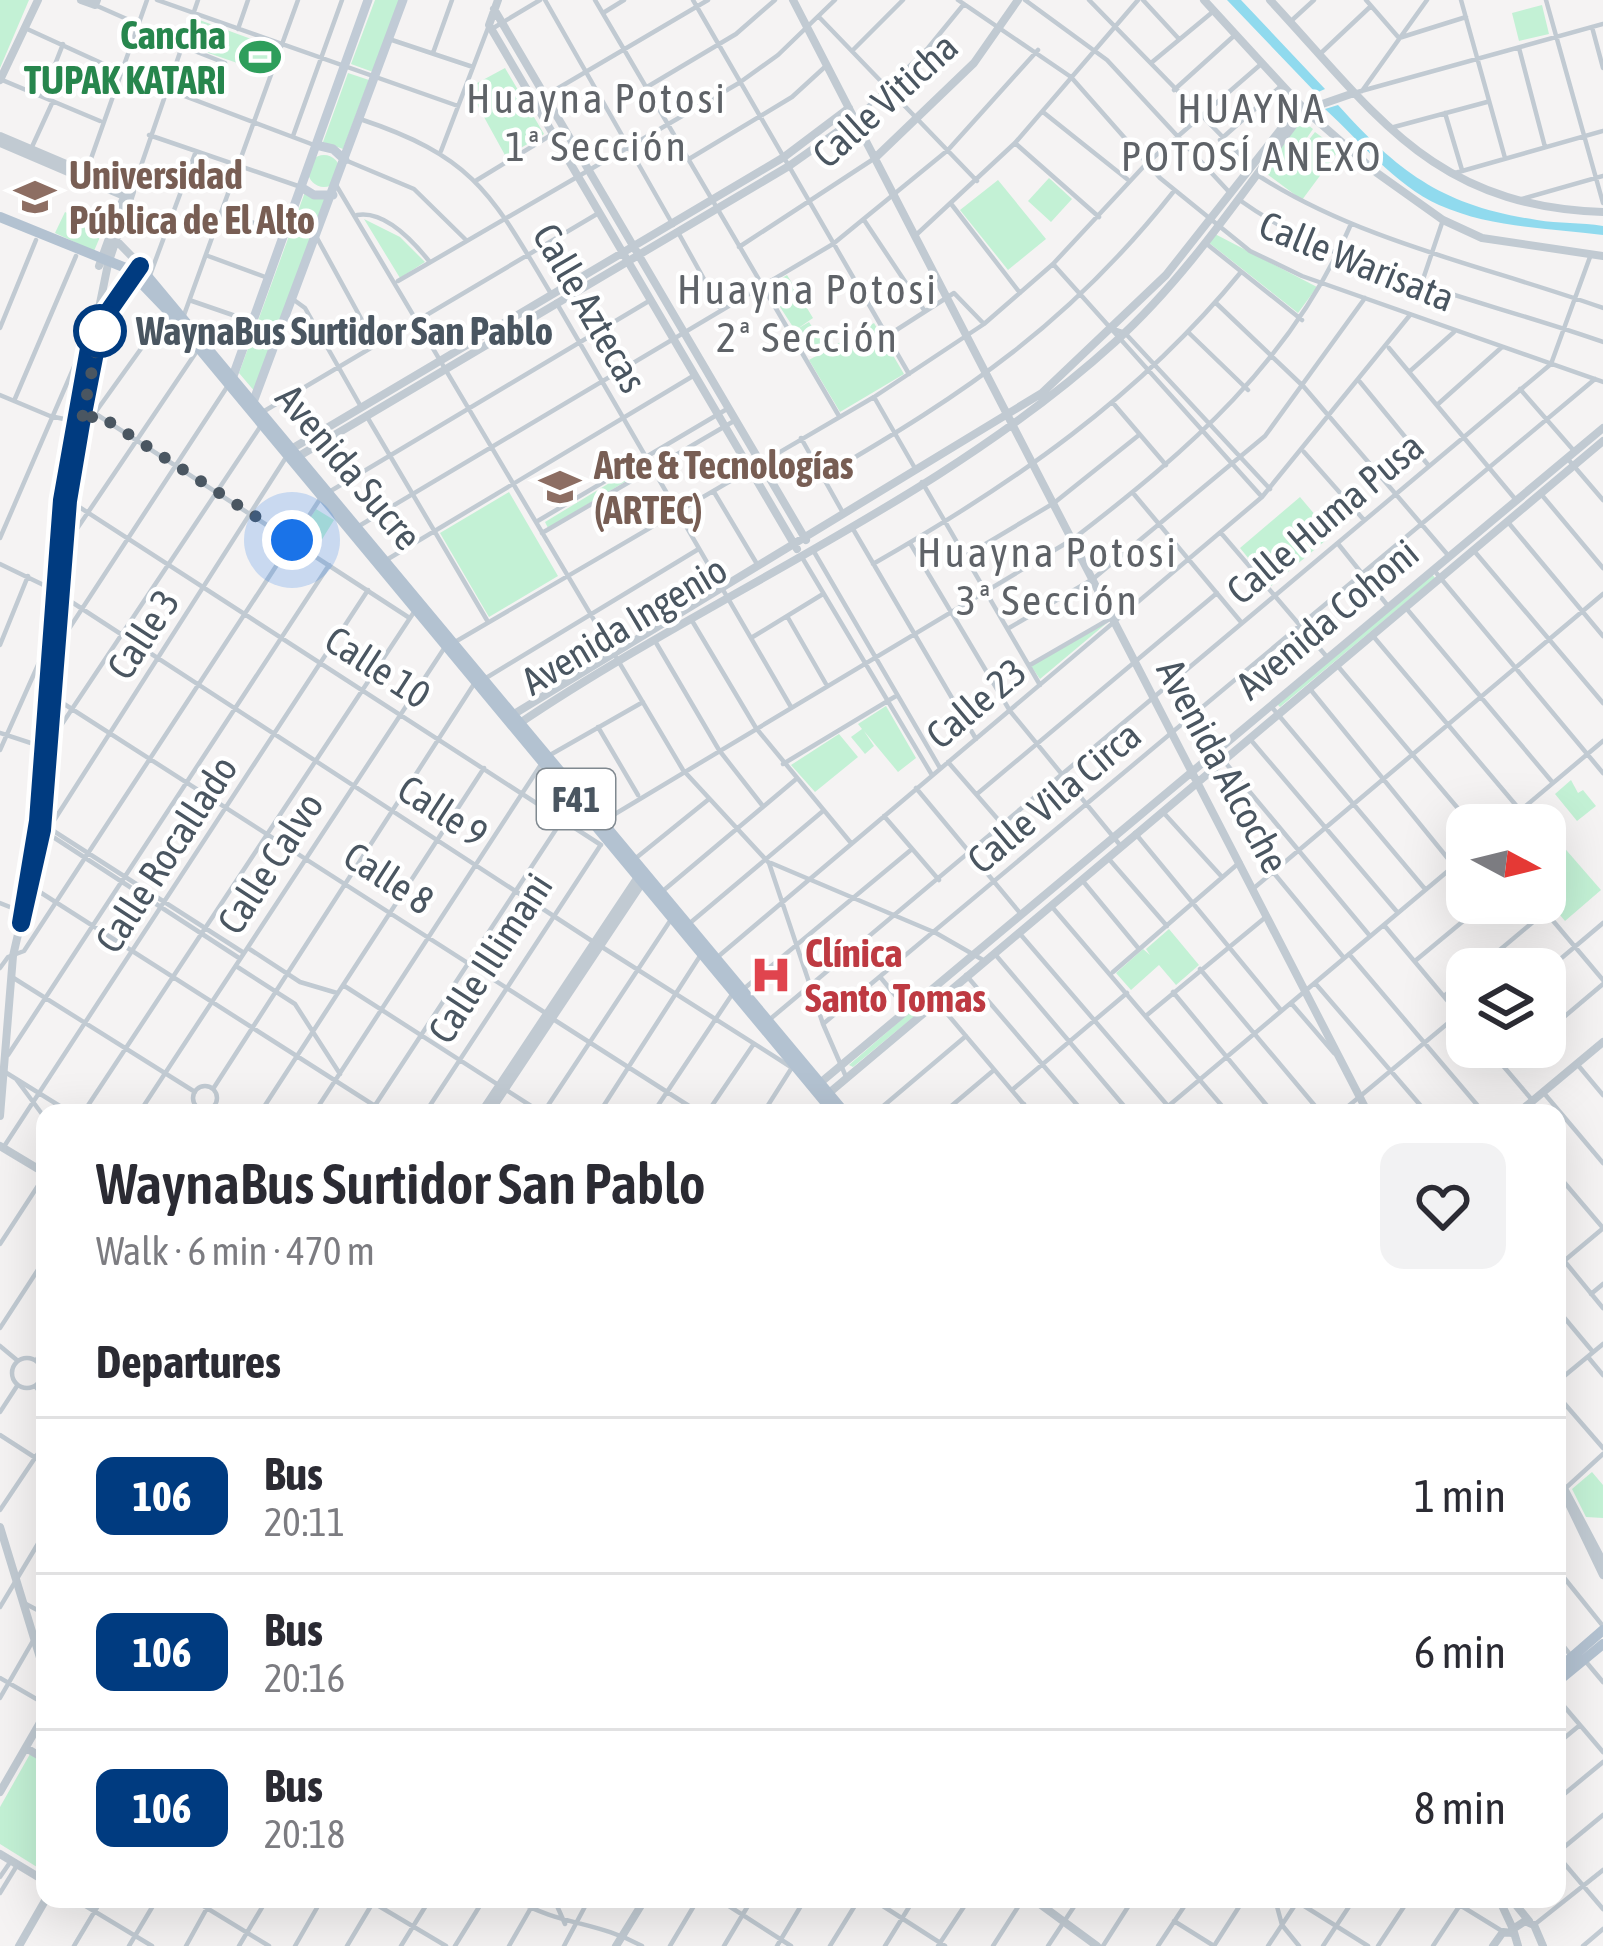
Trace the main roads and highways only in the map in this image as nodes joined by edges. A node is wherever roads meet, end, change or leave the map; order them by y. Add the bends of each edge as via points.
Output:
1 (368, 0) edge
2 (403, 0) edge
3 (316, 146) junction
4 (345, 160) junction
5 (301, 187) junction
6 (334, 190) junction
7 (0, 221) edge
8 (104, 265) junction
9 (140, 276) junction
10 (231, 380) junction
11 (257, 412) junction
12 (326, 493) junction
13 (453, 644) junction
14 (548, 758) junction
15 (644, 874) junction
16 (710, 958) junction
17 (739, 991) junction
18 (821, 1096) edge
19 (1603, 1628) edge
20 (1603, 1644) edge
21 (1578, 1658) junction
22 (1566, 1665) edge
23 (1566, 1672) edge

1 - 3 main road
2 - 4 main road
3 - 4 main road
3 - 5 main road
4 - 6 main road
5 - 6 main road via 314,195
5 - 10 main road
6 - 11 main road
7 - 8 main road, F41
7 - 8 main road, F41
8 - 9 main road, F41
9 - 10 main road, Avenida Sucre / F41
9 - 10 main road, Avenida Sucre / F41 via 183,316
10 - 11 main road, Avenida Sucre / F41
11 - 12 main road, Avenida Sucre / F41
12 - 13 main road, Avenida Sucre / F41
12 - 13 main road, Avenida Sucre / F41 via 413,613
13 - 14 main road, F41
14 - 15 main road, F41
14 - 15 main road, F41 via 604,841
15 - 16 main road, F41
15 - 16 main road, F41
16 - 17 main road, F41
17 - 18 main road, F41
17 - 18 main road, F41
19 - 21 main road
20 - 21 main road
21 - 22 main road
21 - 23 main road

